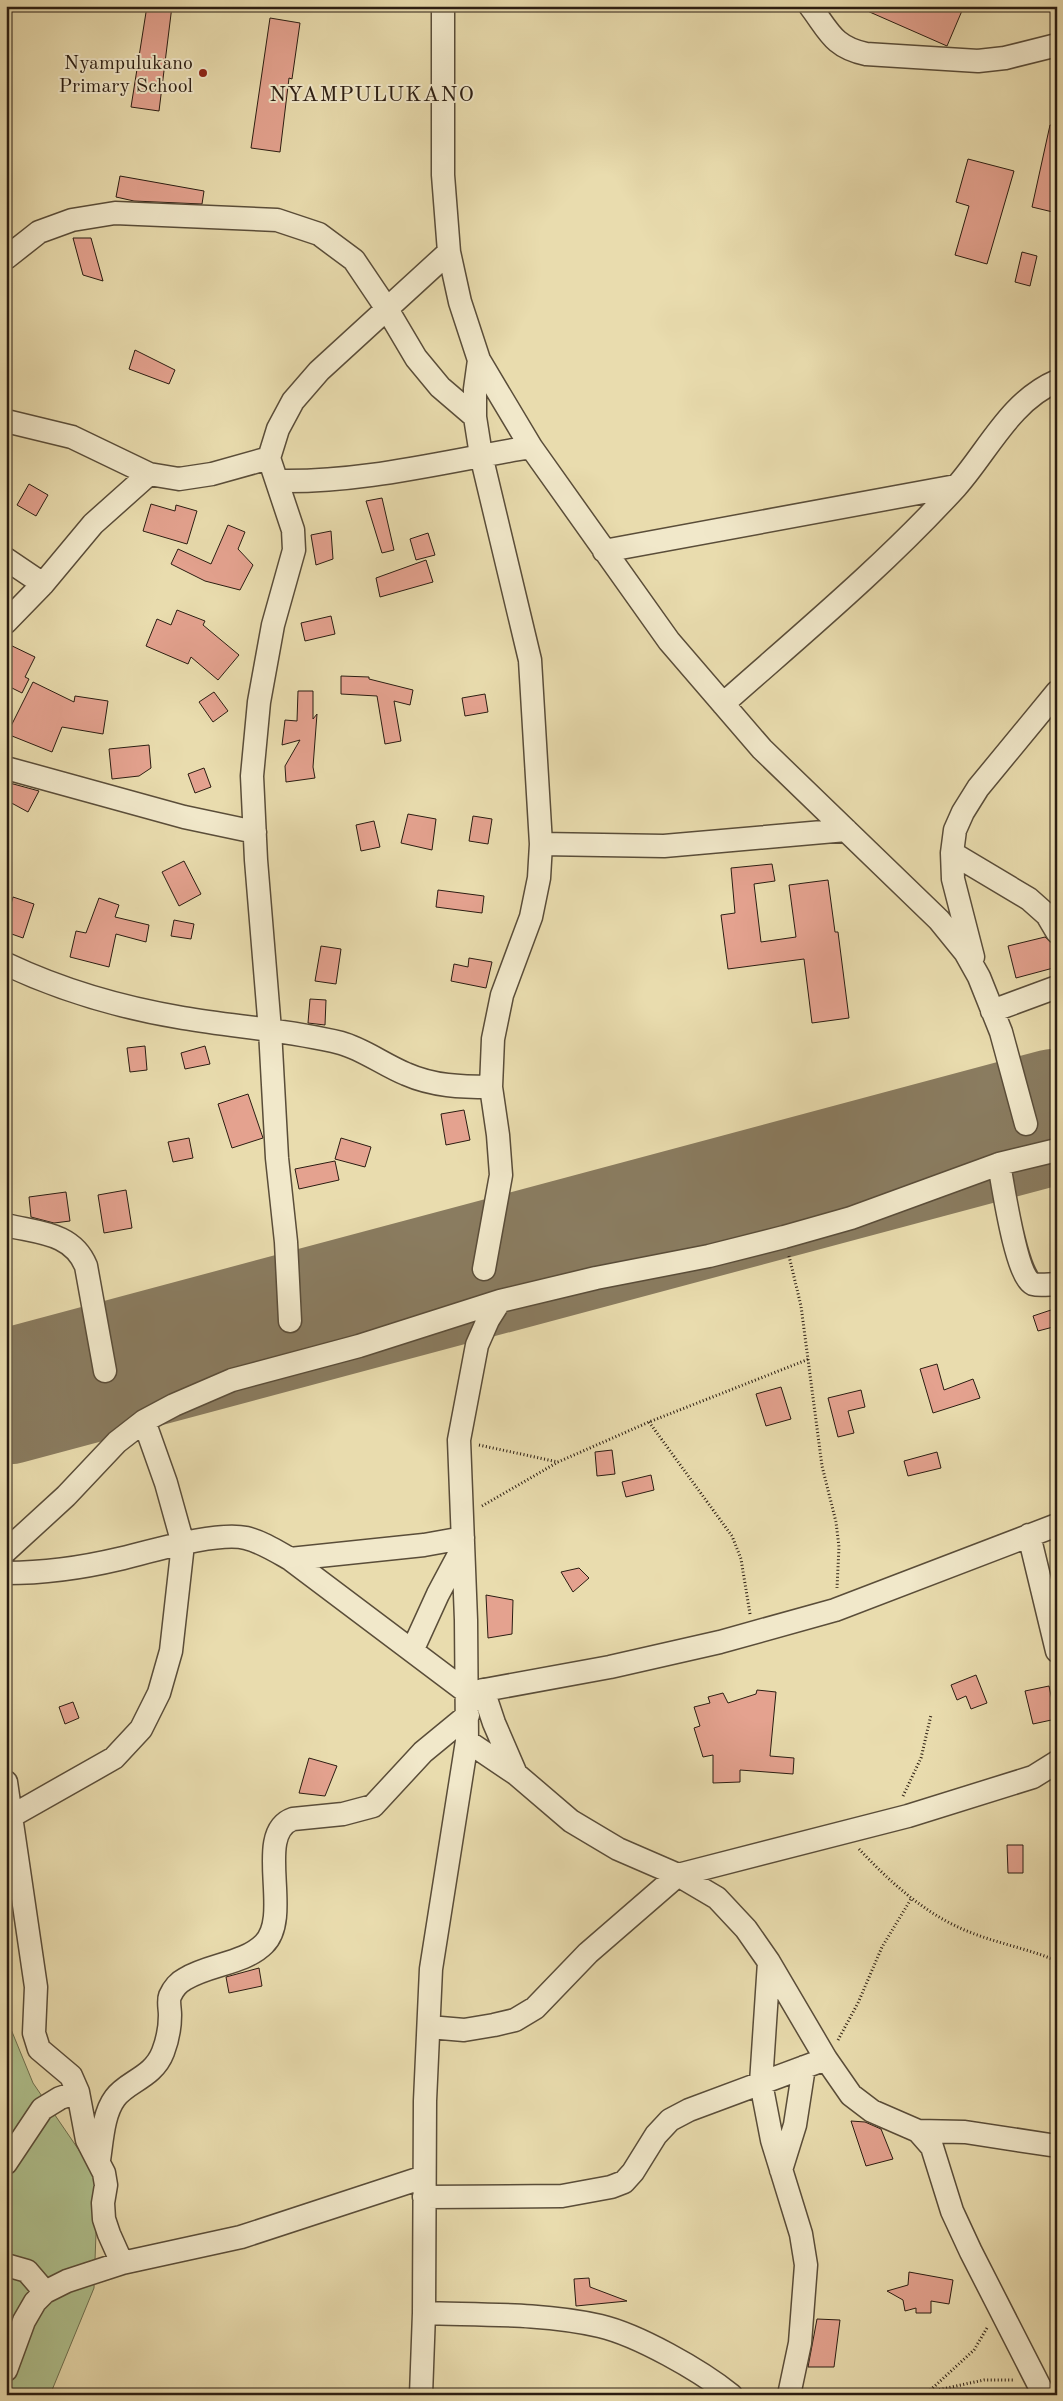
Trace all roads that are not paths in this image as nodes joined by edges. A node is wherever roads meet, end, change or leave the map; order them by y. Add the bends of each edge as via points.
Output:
1 (443, 6) edge
2 (810, 6) edge
3 (1057, 45) edge
4 (449, 252) junction
5 (6, 258) edge
6 (387, 308) junction
7 (479, 360) junction
8 (1057, 381) edge
9 (475, 417) junction
10 (6, 421) edge
11 (530, 447) junction
12 (481, 455) junction
13 (269, 458) junction
14 (148, 474) junction
15 (277, 481) junction
16 (956, 486) junction
17 (604, 552) junction
18 (6, 559) edge
19 (42, 584) junction
20 (6, 622) edge
21 (1057, 692) edge
22 (723, 704) junction
23 (6, 768) edge
24 (846, 830) junction
25 (255, 832) junction
26 (541, 844) junction
27 (952, 853) junction
28 (1057, 932) edge
29 (6, 964) edge
30 (979, 977) junction
31 (1057, 987) edge
32 (992, 1011) junction
33 (270, 1030) junction
34 (491, 1087) junction
35 (1026, 1124) dead end
36 (1057, 1150) edge
37 (999, 1164) junction
38 (6, 1225) edge
39 (484, 1269) dead end
40 (1057, 1284) edge
41 (500, 1301) junction
42 (290, 1321) dead end
43 (105, 1371) dead end
44 (144, 1421) junction
45 (1057, 1525) edge
46 (462, 1534) junction
47 (1029, 1535) junction
48 (183, 1544) junction
49 (6, 1551) edge
50 (290, 1559) junction
51 (6, 1573) edge
52 (412, 1651) junction
53 (1057, 1651) edge
54 (475, 1691) junction
55 (468, 1715) junction
56 (467, 1741) junction
57 (1057, 1762) edge
58 (516, 1774) junction
59 (6, 1782) edge
60 (10, 1817) junction
61 (678, 1875) junction
62 (769, 1962) junction
63 (428, 2027) junction
64 (826, 2058) junction
65 (804, 2067) junction
66 (761, 2083) junction
67 (78, 2092) junction
68 (918, 2131) junction
69 (1057, 2146) edge
70 (99, 2160) junction
71 (6, 2163) edge
72 (781, 2170) junction
73 (424, 2187) junction
74 (122, 2263) junction
75 (6, 2265) edge
76 (45, 2292) junction
77 (424, 2312) junction
78 (6, 2370) edge
79 (1041, 2388) edge
80 (421, 2395) edge
81 (731, 2395) edge
82 (789, 2395) edge

1 - 4 street via 442,175
2 - 3 street via 834,39 848,50 866,54 978,61
4 - 6 street
4 - 7 street via 460,302
5 - 6 street via 40,232 72,220 115,213 277,220 319,234 354,260
6 - 9 street via 416,358 440,387
6 - 13 street via 319,370 293,401 278,430
7 - 9 street via 474,388
7 - 11 street
8 - 16 street via 1021,405
9 - 12 street
10 - 14 street via 72,436
11 - 12 street
11 - 17 street
12 - 15 street via 363,478
12 - 26 street via 530,660
13 - 14 street via 212,474 179,479
13 - 15 street
14 - 19 street via 93,524
15 - 25 street via 293,530 294,550 273,625 259,702 252,776
16 - 17 street
16 - 22 street via 840,601
17 - 22 street via 668,641
18 - 19 street
19 - 20 street
21 - 27 street via 978,788 954,830
22 - 24 street via 762,749
23 - 25 street via 184,817
24 - 26 street via 664,846
24 - 30 street via 939,920 965,952
25 - 33 street
26 - 34 street via 539,878 531,918 500,1004 493,1039
27 - 28 street via 1029,899 1047,915
27 - 30 street via 952,879
29 - 33 street via 104,1000 182,1018
30 - 32 street
31 - 32 street
32 - 35 street via 1001,1032
33 - 34 street via 343,1044 432,1083
33 - 42 street
34 - 39 street via 501,1175
36 - 37 street
37 - 40 street via 1013,1236 1027,1279 1034,1284
37 - 41 street via 851,1218 709,1256
38 - 43 street via 57,1237 81,1253
41 - 44 street via 359,1346 232,1380
41 - 46 street via 477,1345 459,1440
44 - 48 street
44 - 49 street via 117,1442 66,1496
45 - 47 street
46 - 50 street via 424,1545
46 - 52 street
46 - 54 street
47 - 53 street
47 - 54 street via 835,1610 610,1666
48 - 50 street via 244,1537
48 - 51 street via 65,1570
48 - 60 street via 171,1652 159,1693 141,1729 114,1758
50 - 52 street
52 - 54 street
54 - 55 street
54 - 58 street via 494,1723
55 - 56 street
55 - 70 street via 423,1752 373,1806 343,1814 293,1819 279,1828 274,1869 276,1913 273,1933 249,1954 185,1978 176,1986 170,1997 169,2033 162,2054 148,2073 115,2098 104,2128
56 - 58 street
56 - 63 street via 431,1969
57 - 61 street via 1034,1777 888,1822
58 - 61 street via 571,1821 618,1849
59 - 60 street
60 - 67 street via 34,1965 34,2033 39,2049 71,2076
61 - 62 street via 717,1898 746,1929
61 - 63 street via 588,1954 536,2008 515,2020 494,2025 464,2030
62 - 64 street
62 - 66 street
63 - 73 street
64 - 65 street
64 - 68 street via 851,2095 872,2111
65 - 66 street
65 - 72 street via 795,2125
66 - 72 street
66 - 73 street via 670,2120 656,2135 633,2172 624,2182 611,2187 562,2196
67 - 70 street via 83,2128
67 - 71 street via 42,2109
68 - 69 street via 965,2132
68 - 79 street via 932,2147 952,2211
70 - 74 street via 106,2185 104,2219
72 - 82 street via 801,2234 806,2265 800,2344
73 - 74 street via 241,2237
73 - 77 street
74 - 76 street via 67,2281
75 - 76 street via 27,2271
76 - 78 street via 24,2321
77 - 80 street
77 - 81 street via 528,2316 600,2326 658,2349

